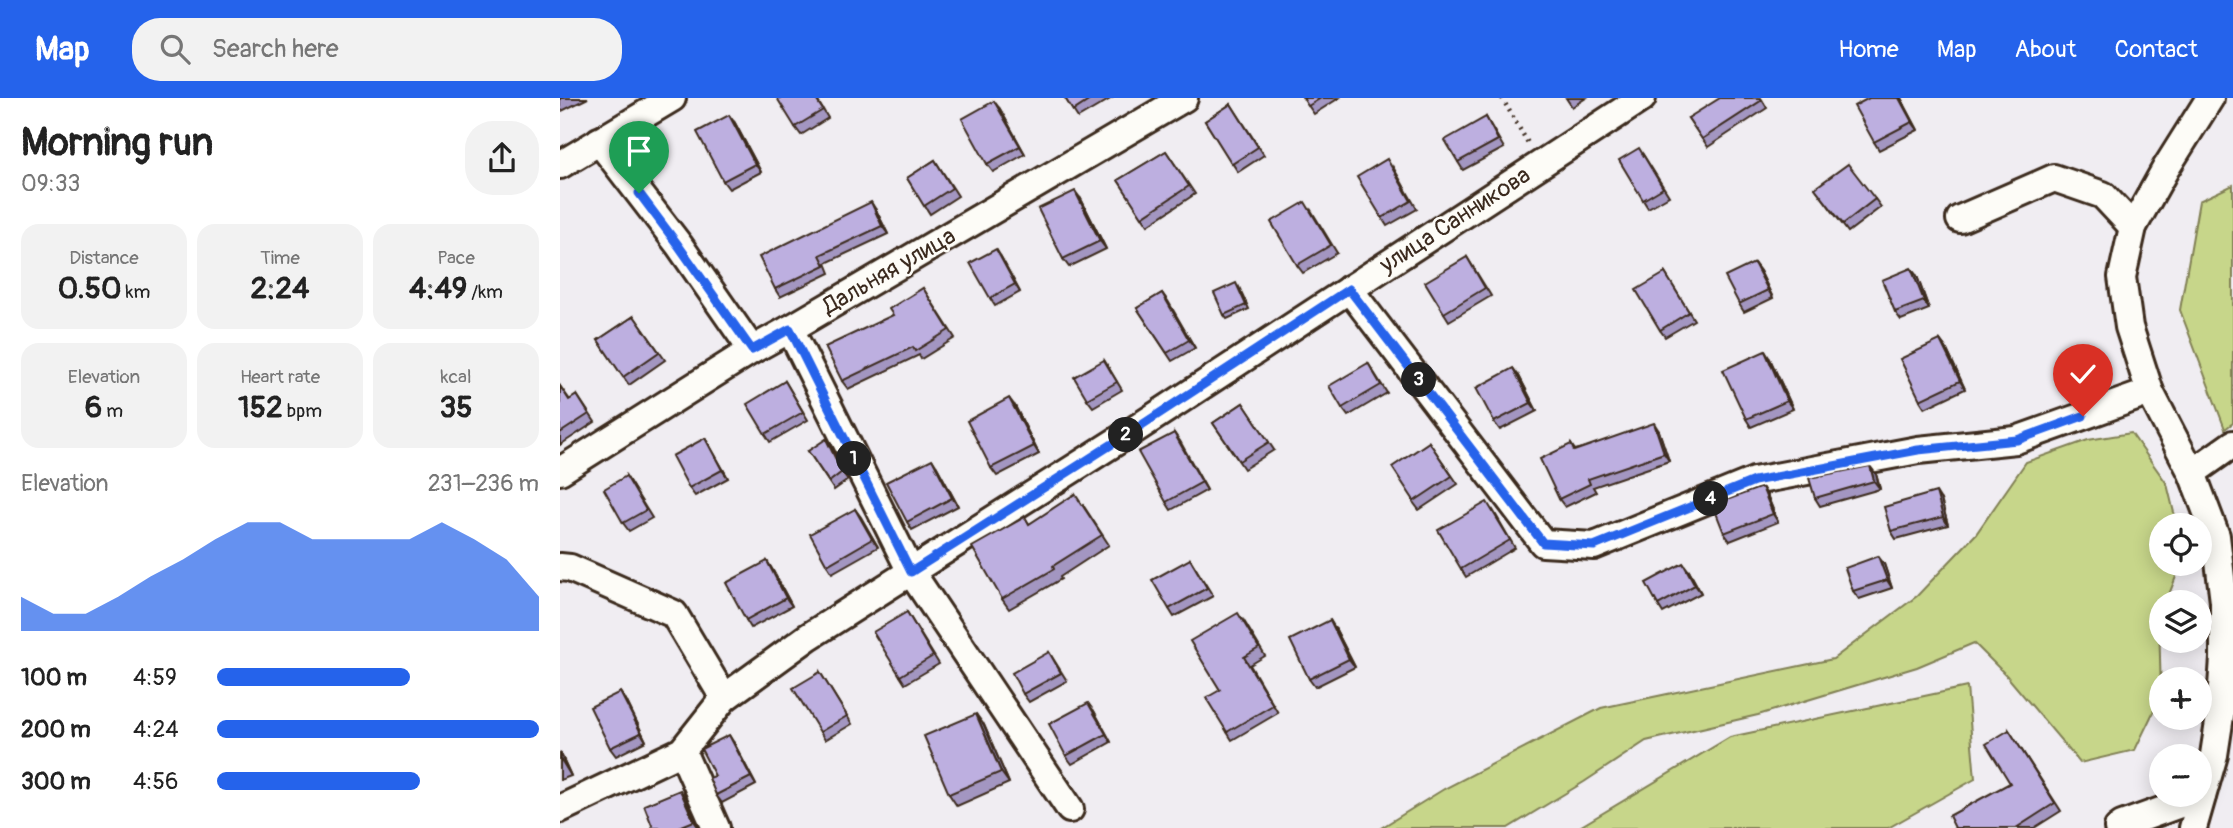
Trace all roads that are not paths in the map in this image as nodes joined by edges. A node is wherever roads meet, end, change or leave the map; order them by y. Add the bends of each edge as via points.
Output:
1 (672, 98) edge
2 (1184, 98) edge
3 (1642, 98) edge
4 (2210, 98) edge
5 (599, 141) junction
6 (560, 165) edge
7 (1960, 219) dead end
8 (2133, 227) junction
9 (1349, 289) junction
10 (790, 329) junction
11 (752, 350) junction
12 (2150, 392) junction
13 (2233, 444) edge
14 (560, 471) edge
15 (2192, 473) junction
16 (560, 567) edge
17 (911, 572) junction
18 (724, 698) junction
19 (2227, 716) edge
20 (682, 751) junction
21 (2212, 762) edge
22 (2172, 807) edge
23 (2199, 807) edge
24 (2201, 807) edge
25 (1070, 808) dead end
26 (560, 809) edge
27 (716, 828) edge
28 (2118, 828) edge
29 (2193, 828) edge
30 (2199, 828) edge

1 - 5 street
2 - 10 street, Дальняя улица
3 - 9 street, улица Санникова
4 - 8 street
5 - 6 street
5 - 11 street
7 - 8 street via 2054,178 2103,195
8 - 12 street via 2122,277 2129,327
9 - 12 street via 1543,543 1594,546 1754,481 1918,450 2017,440
9 - 17 street, улица Санникова
10 - 11 street, Дальняя улица
10 - 17 street
11 - 14 street, Дальняя улица
12 - 15 street
13 - 15 street
15 - 19 street via 2216,536 2224,602
16 - 18 street via 674,614
17 - 18 street, улица Санникова via 808,636
17 - 25 street
18 - 20 street, улица Санникова
19 - 21 street
20 - 26 street
20 - 27 street
22 - 28 street
23 - 29 street
24 - 30 street

